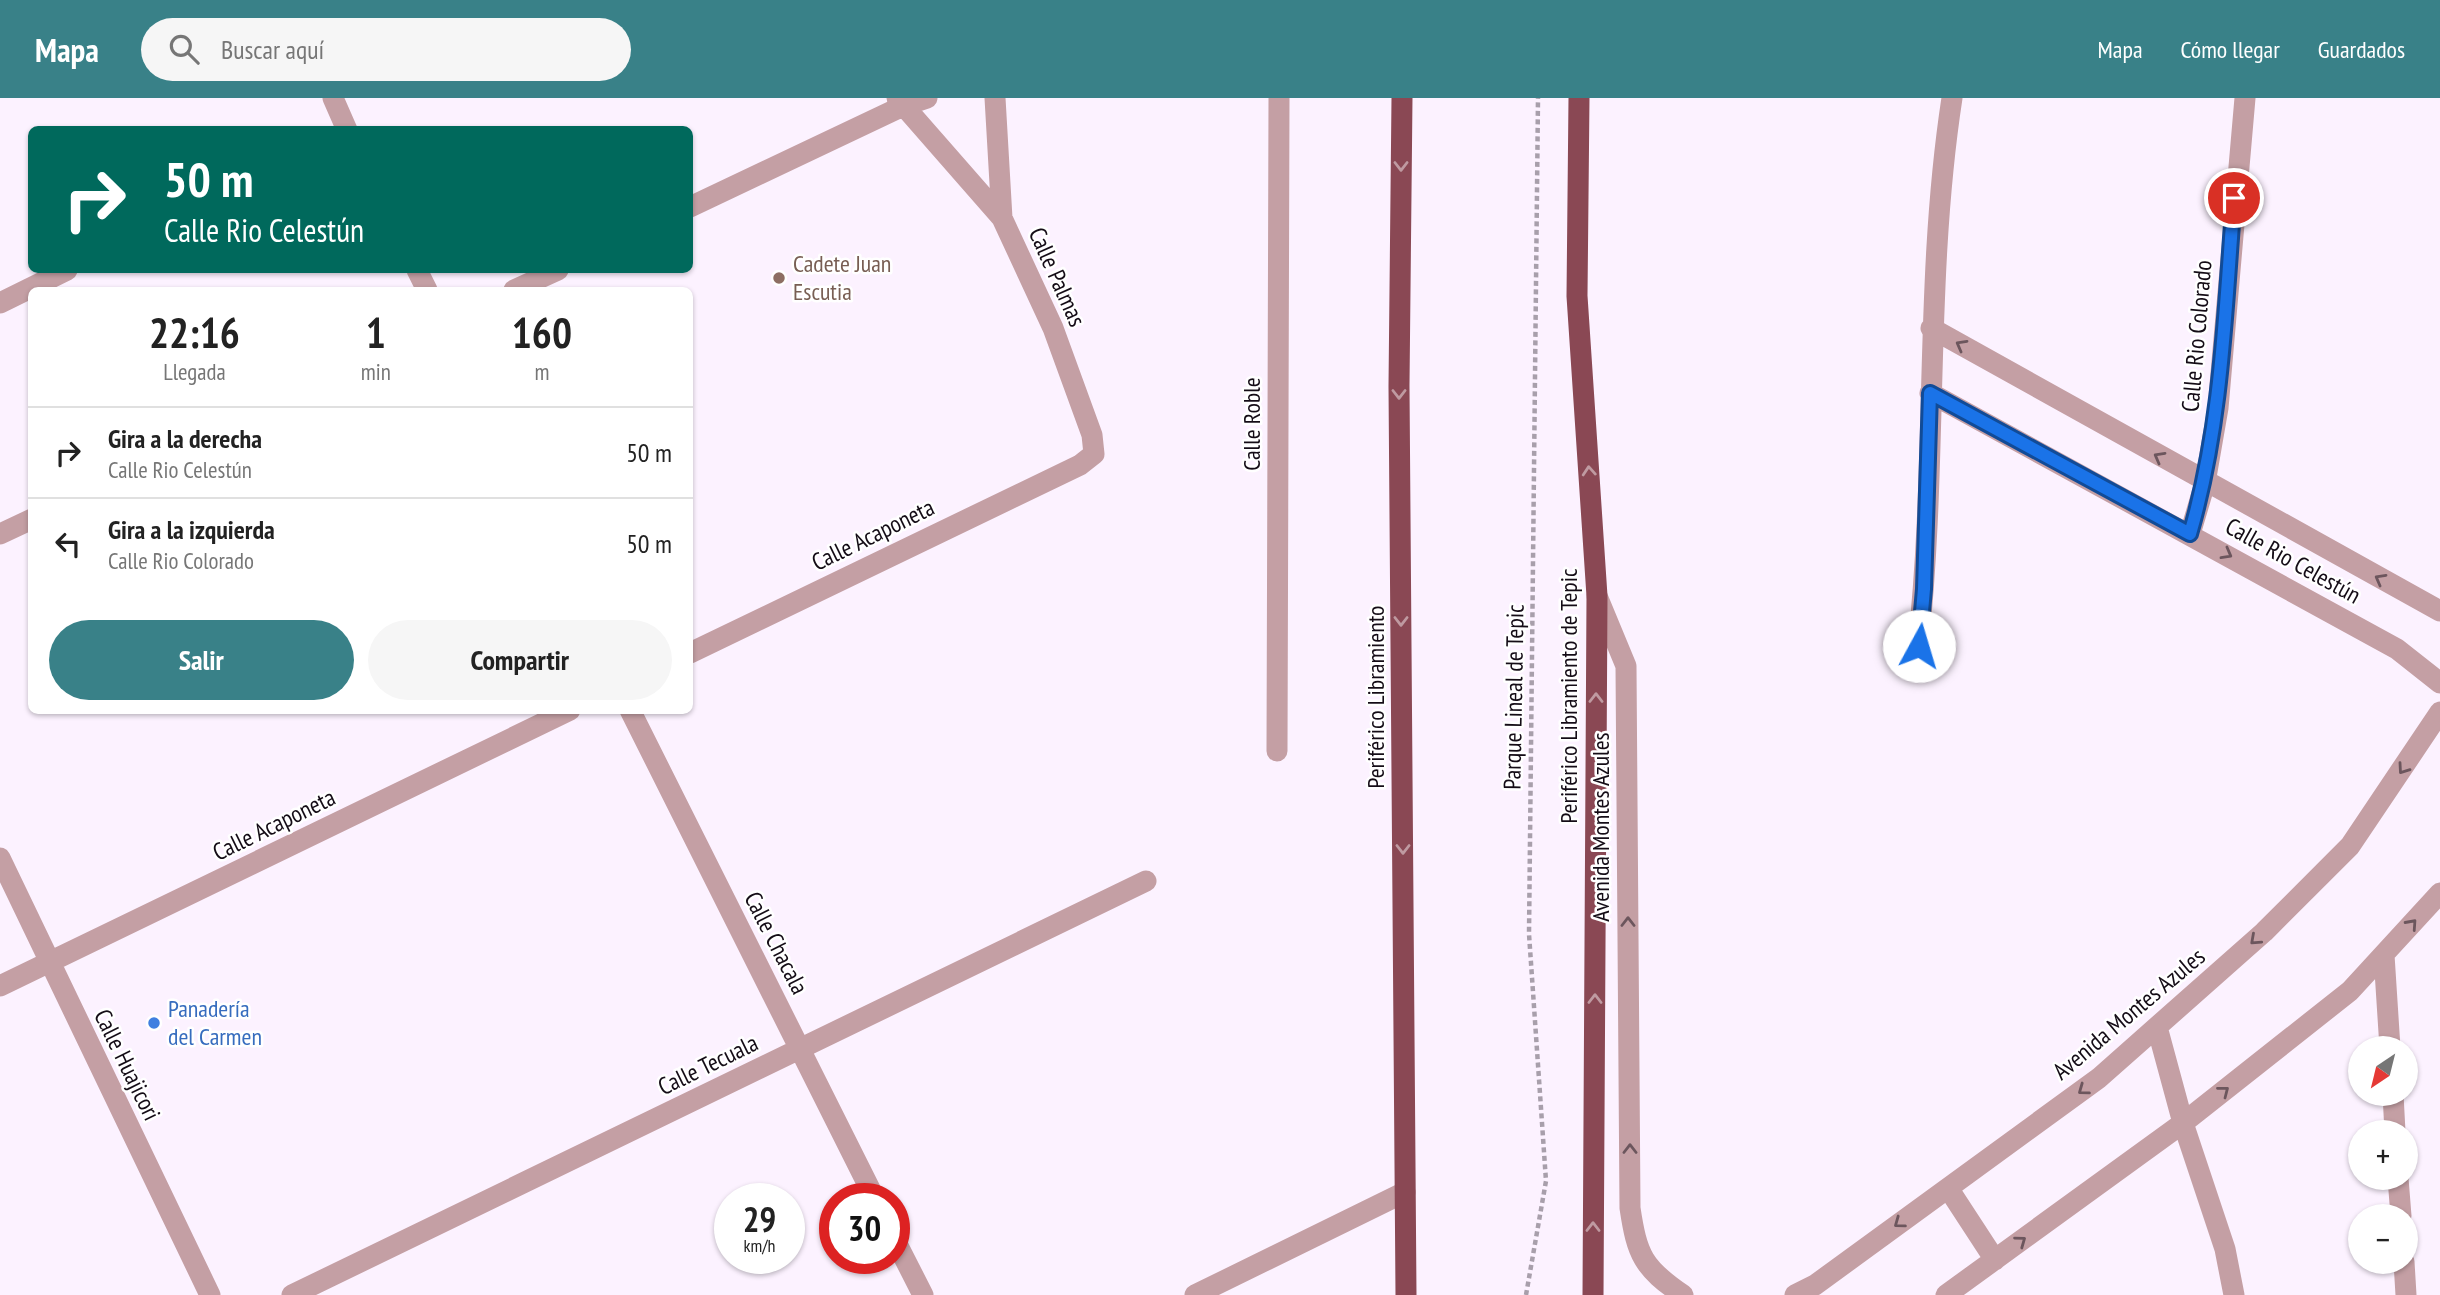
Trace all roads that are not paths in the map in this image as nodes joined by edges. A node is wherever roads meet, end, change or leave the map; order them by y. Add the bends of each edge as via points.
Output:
1 (332, 98) edge
2 (927, 98) edge
3 (995, 98) edge
4 (1279, 98) edge
5 (1402, 98) edge
6 (1580, 98) edge
7 (1952, 98) edge
8 (2245, 98) edge
9 (900, 102) edge
10 (346, 126) edge
11 (693, 206) edge
12 (1002, 218) junction
13 (61, 273) edge
14 (551, 273) edge
15 (32, 287) edge
16 (521, 287) edge
17 (28, 289) edge
18 (0, 303) edge
19 (1931, 328) junction
20 (1930, 393) junction
21 (1080, 465) joint
22 (2205, 483) junction
23 (28, 521) edge
24 (0, 534) edge
25 (2190, 534) junction
26 (1597, 596) junction
27 (2440, 611) edge
28 (1919, 646) dead end
29 (693, 652) edge
30 (2440, 683) edge
31 (2440, 712) edge
32 (562, 714) edge
33 (632, 714) edge
34 (1278, 751) dead end
35 (0, 858) edge
36 (1146, 881) dead end
37 (2440, 893) edge
38 (2384, 955) junction
39 (48, 963) junction
40 (0, 986) edge
41 (2157, 1027) junction
42 (2389, 1036) edge
43 (800, 1049) junction
44 (2183, 1123) junction
45 (866, 1183) edge
46 (1948, 1188) junction
47 (1405, 1192) junction
48 (1995, 1260) junction
49 (910, 1269) edge
50 (2405, 1274) edge
51 (210, 1295) edge
52 (292, 1295) edge
53 (923, 1295) edge
54 (1195, 1295) edge
55 (1406, 1295) edge
56 (1593, 1295) edge
57 (1683, 1295) edge
58 (1795, 1295) edge
59 (1946, 1295) edge
60 (2234, 1295) edge
61 (2406, 1295) edge

1 - 10 street
2 - 9 street
3 - 12 street, Calle Palmas
4 - 34 street, Calle Roble
5 -> 47 highway, Periférico Libramiento via 1399,386
26 -> 6 highway, Periférico Libramiento de Tepic via 1577,296
7 - 19 street via 1942,162
8 - 22 street, Calle Rio Colorado via 2218,408
9 - 11 street
9 - 12 street
12 - 21 street, Calle Palmas via 1053,328 1092,435 1094,454
13 - 15 street
14 - 16 street
17 - 18 street
19 - 20 street
22 -> 19 street, Calle Rio Celestún
20 - 25 street, Calle Rio Celestún
20 - 28 street
21 - 29 street, Calle Acaponeta
22 - 25 street, Calle Rio Colorado
27 -> 22 street, Calle Rio Celestún
23 - 24 street
25 -> 30 street, Calle Rio Celestún via 2397,649
56 -> 26 highway, Periférico Libramiento de Tepic
57 -> 26 street, Avenida Montes Azules via 1652,1274 1635,1240 1630,1208 1626,666
31 -> 41 street, Avenida Montes Azules via 2350,846 2264,932
32 - 39 street, Calle Acaponeta
33 - 43 street, Calle Chacala
35 - 39 street, Calle Huajicori
36 - 43 street, Calle Tecuala
38 -> 37 street
38 - 42 street
44 -> 38 street via 2350,991
39 - 40 street, Calle Acaponeta
39 - 51 street, Calle Huajicori
41 - 44 street
41 -> 46 street, Avenida Montes Azules via 2099,1078
43 - 45 street, Calle Chacala
43 - 52 street, Calle Tecuala
48 -> 44 street
44 - 60 street via 2225,1249
46 - 48 street
46 -> 58 street, Avenida Montes Azules
47 - 54 street
47 - 55 highway, Periférico Libramiento
48 - 59 street
49 - 53 street
50 - 61 street

